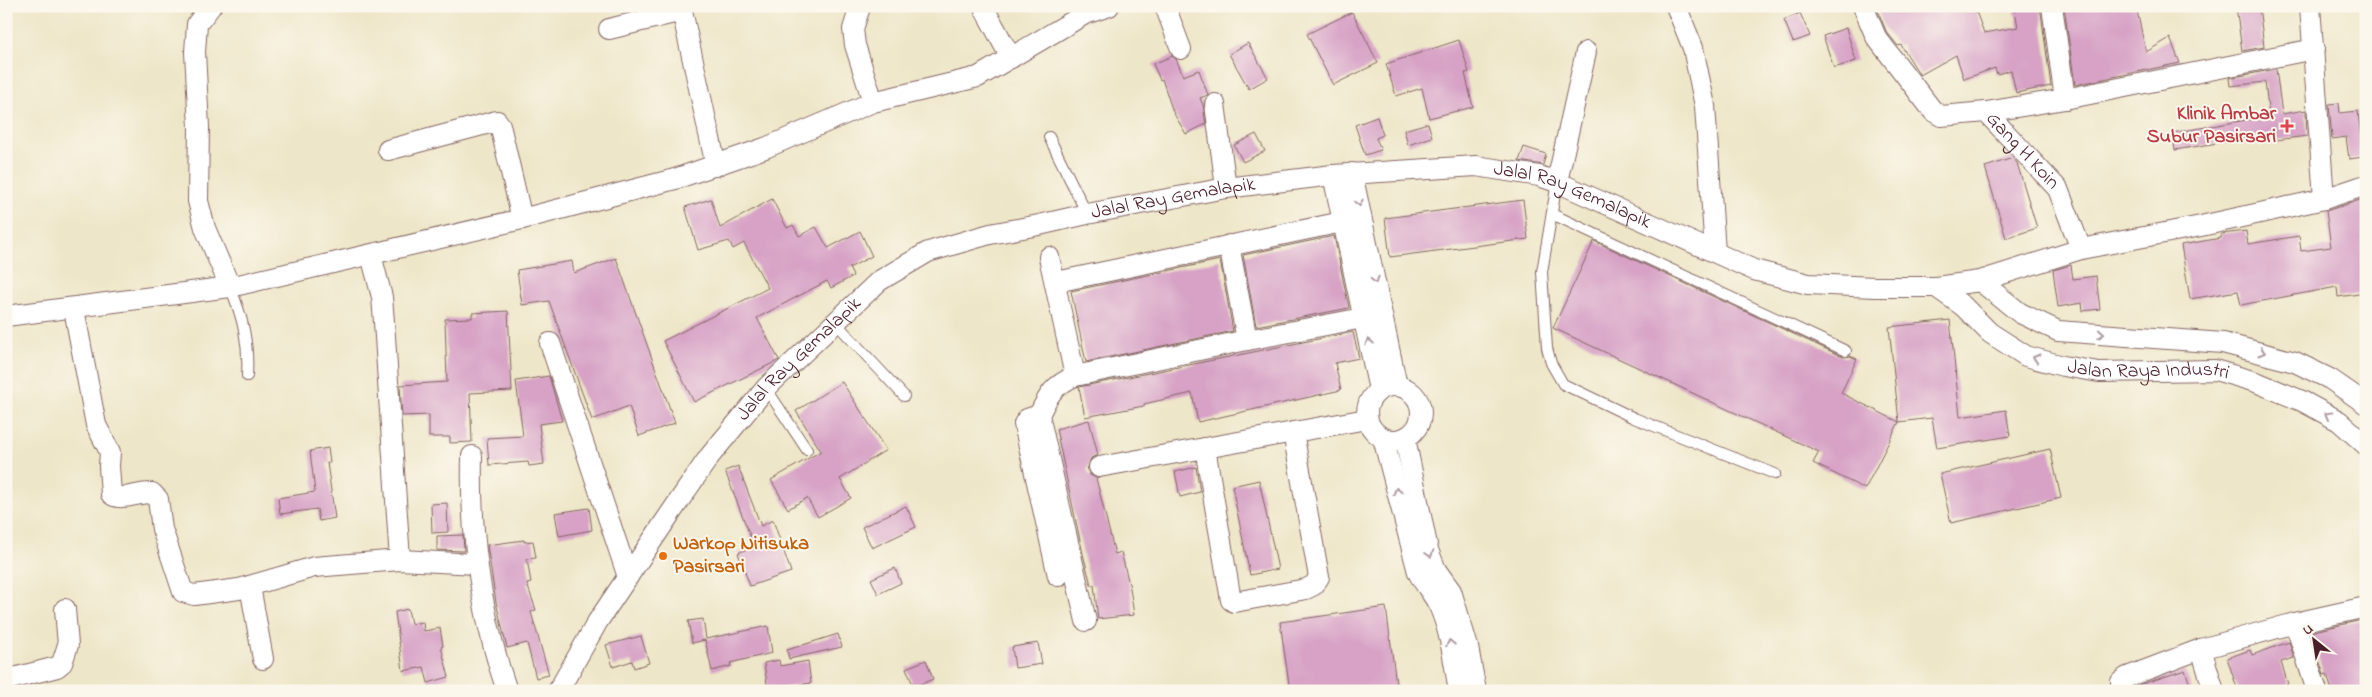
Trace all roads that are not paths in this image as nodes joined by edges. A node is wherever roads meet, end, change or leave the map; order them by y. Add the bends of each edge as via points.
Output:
1 (212, 6) edge
2 (1109, 6) edge
3 (1165, 6) edge
4 (1676, 6) edge
5 (1863, 6) edge
6 (2052, 6) edge
7 (2310, 6) edge
8 (860, 7) edge
9 (681, 9) edge
10 (985, 10) dead end
11 (1085, 10) edge
12 (609, 29) dead end
13 (1180, 49) dead end
14 (2314, 49) junction
15 (1586, 52) dead end
16 (1011, 58) junction
17 (2065, 99) junction
18 (873, 102) junction
19 (1215, 104) dead end
20 (1986, 112) junction
21 (1049, 137) dead end
22 (388, 150) dead end
23 (716, 166) junction
24 (1343, 174) junction
25 (1557, 182) junction
26 (2366, 185) edge
27 (1226, 188) junction
28 (2324, 199) junction
29 (1087, 214) junction
30 (1552, 214) junction
31 (522, 219) junction
32 (1342, 222) junction
33 (1229, 245) junction
34 (2081, 248) junction
35 (1716, 252) junction
36 (371, 256) junction
37 (1049, 257) dead end
38 (1980, 281) junction
39 (1056, 282) junction
40 (230, 287) junction
41 (1936, 287) junction
42 (74, 309) junction
43 (6, 316) edge
44 (1363, 318) junction
45 (835, 322) junction
46 (1247, 340) junction
47 (550, 344) dead end
48 (1846, 352) dead end
49 (247, 376) dead end
50 (1075, 376) junction
51 (766, 388) junction
52 (1388, 388) junction
53 (904, 396) dead end
54 (2366, 404) edge
55 (1039, 415) junction
56 (1367, 419) junction
57 (1293, 432) junction
58 (1383, 438) junction
59 (1404, 438) junction
60 (2366, 445) edge
61 (1205, 448) junction
62 (808, 450) dead end
63 (472, 456) dead end
64 (1099, 467) dead end
65 (1775, 474) dead end
66 (400, 560) junction
67 (477, 564) junction
68 (1058, 576) dead end
69 (628, 577) junction
70 (1431, 579) junction
71 (250, 586) junction
72 (2366, 607) edge
73 (65, 609) dead end
74 (1086, 622) dead end
75 (2295, 623) junction
76 (2201, 649) junction
77 (263, 659) dead end
78 (6, 680) edge
79 (507, 691) edge
80 (558, 691) edge
81 (1459, 691) edge
82 (1476, 691) edge
83 (2121, 691) edge
84 (2214, 691) edge
85 (2317, 691) edge

1 - 40 street via 197,24 194,52 199,127 198,201 205,228
2 - 11 street
3 - 13 street
4 - 35 street via 1693,48 1706,106
5 - 20 street, Gang H Koin via 1876,37 1933,111 1941,116
6 - 17 street
7 - 14 street
8 - 18 street via 853,29 855,45
9 - 12 street
9 - 23 street
10 - 16 street
11 - 16 street
14 - 17 street
14 - 28 street
15 - 25 street
16 - 18 street via 978,77
17 - 20 street
18 - 23 street
19 - 27 street
20 - 34 street, Gang H Koin via 2058,189
21 - 29 lane
22 - 31 street via 497,121
23 - 31 street
24 - 25 street, Jalal Ray Gemalapik via 1476,166 1540,176
24 - 27 street, Jalal Ray Gemalapik
24 - 32 street
24 -> 52 street
25 - 30 lane
25 - 35 street, Jalal Ray Gemalapik
26 - 28 street, Jalal Ray Gemalapik
27 - 29 street, Jalal Ray Gemalapik
28 - 34 street, Jalal Ray Gemalapik
29 - 45 street, Jalal Ray Gemalapik via 990,234 928,252 879,281
30 - 48 lane
30 - 65 lane via 1542,272 1547,348 1563,384 1634,418
31 - 36 street
32 - 33 street
32 - 44 street
33 - 39 street
33 - 46 street
34 - 38 street, Jalal Ray Gemalapik
35 - 41 street, Jalal Ray Gemalapik via 1754,270 1808,284
36 - 40 street
36 - 66 street via 382,297
37 - 39 street
38 - 41 street, Jalal Ray Gemalapik
38 -> 54 street, Jalan Raya Industri via 2020,313 2058,331 2233,345 2295,362 2330,379
39 - 50 street
40 - 42 street
40 - 49 lane via 246,332
60 -> 41 street, Jalan Raya Industri via 2339,421 2302,401 2215,370 2099,372 2026,356 1990,333 1963,306
42 - 43 street
42 - 71 street via 96,425 110,452 111,494 120,498 140,492 152,493 158,499 162,529 182,592 194,595
44 - 46 street
52 -> 44 street
45 - 51 street, Jalal Ray Gemalapik
45 - 53 lane
46 - 50 street
47 - 69 street
50 - 55 street via 1059,383
51 - 62 lane
51 - 69 street, Jalal Ray Gemalapik via 709,457
52 - 56 street via 1370,400
52 - 59 street via 1411,392 1420,405 1417,428
55 - 68 street via 1027,419 1024,424
55 - 74 street
56 - 57 street
56 - 58 street via 1375,434
57 - 61 street
57 - 61 street via 1318,577 1314,585 1306,589 1231,600
58 - 59 street via 1394,441
70 -> 58 street
59 -> 70 street via 1428,550
61 - 64 street
63 - 67 street via 472,512
66 - 67 street
66 - 71 street via 314,567
67 - 79 street via 497,662
69 - 80 street, Jalal Ray Gemalapik via 598,621
81 -> 70 street via 1447,626
70 - 82 street via 1451,591 1468,647
71 - 77 street
72 - 75 street
73 - 78 street via 68,644 62,663
75 - 76 street
75 - 85 street
76 - 83 street via 2126,677 2121,682
76 - 84 street

